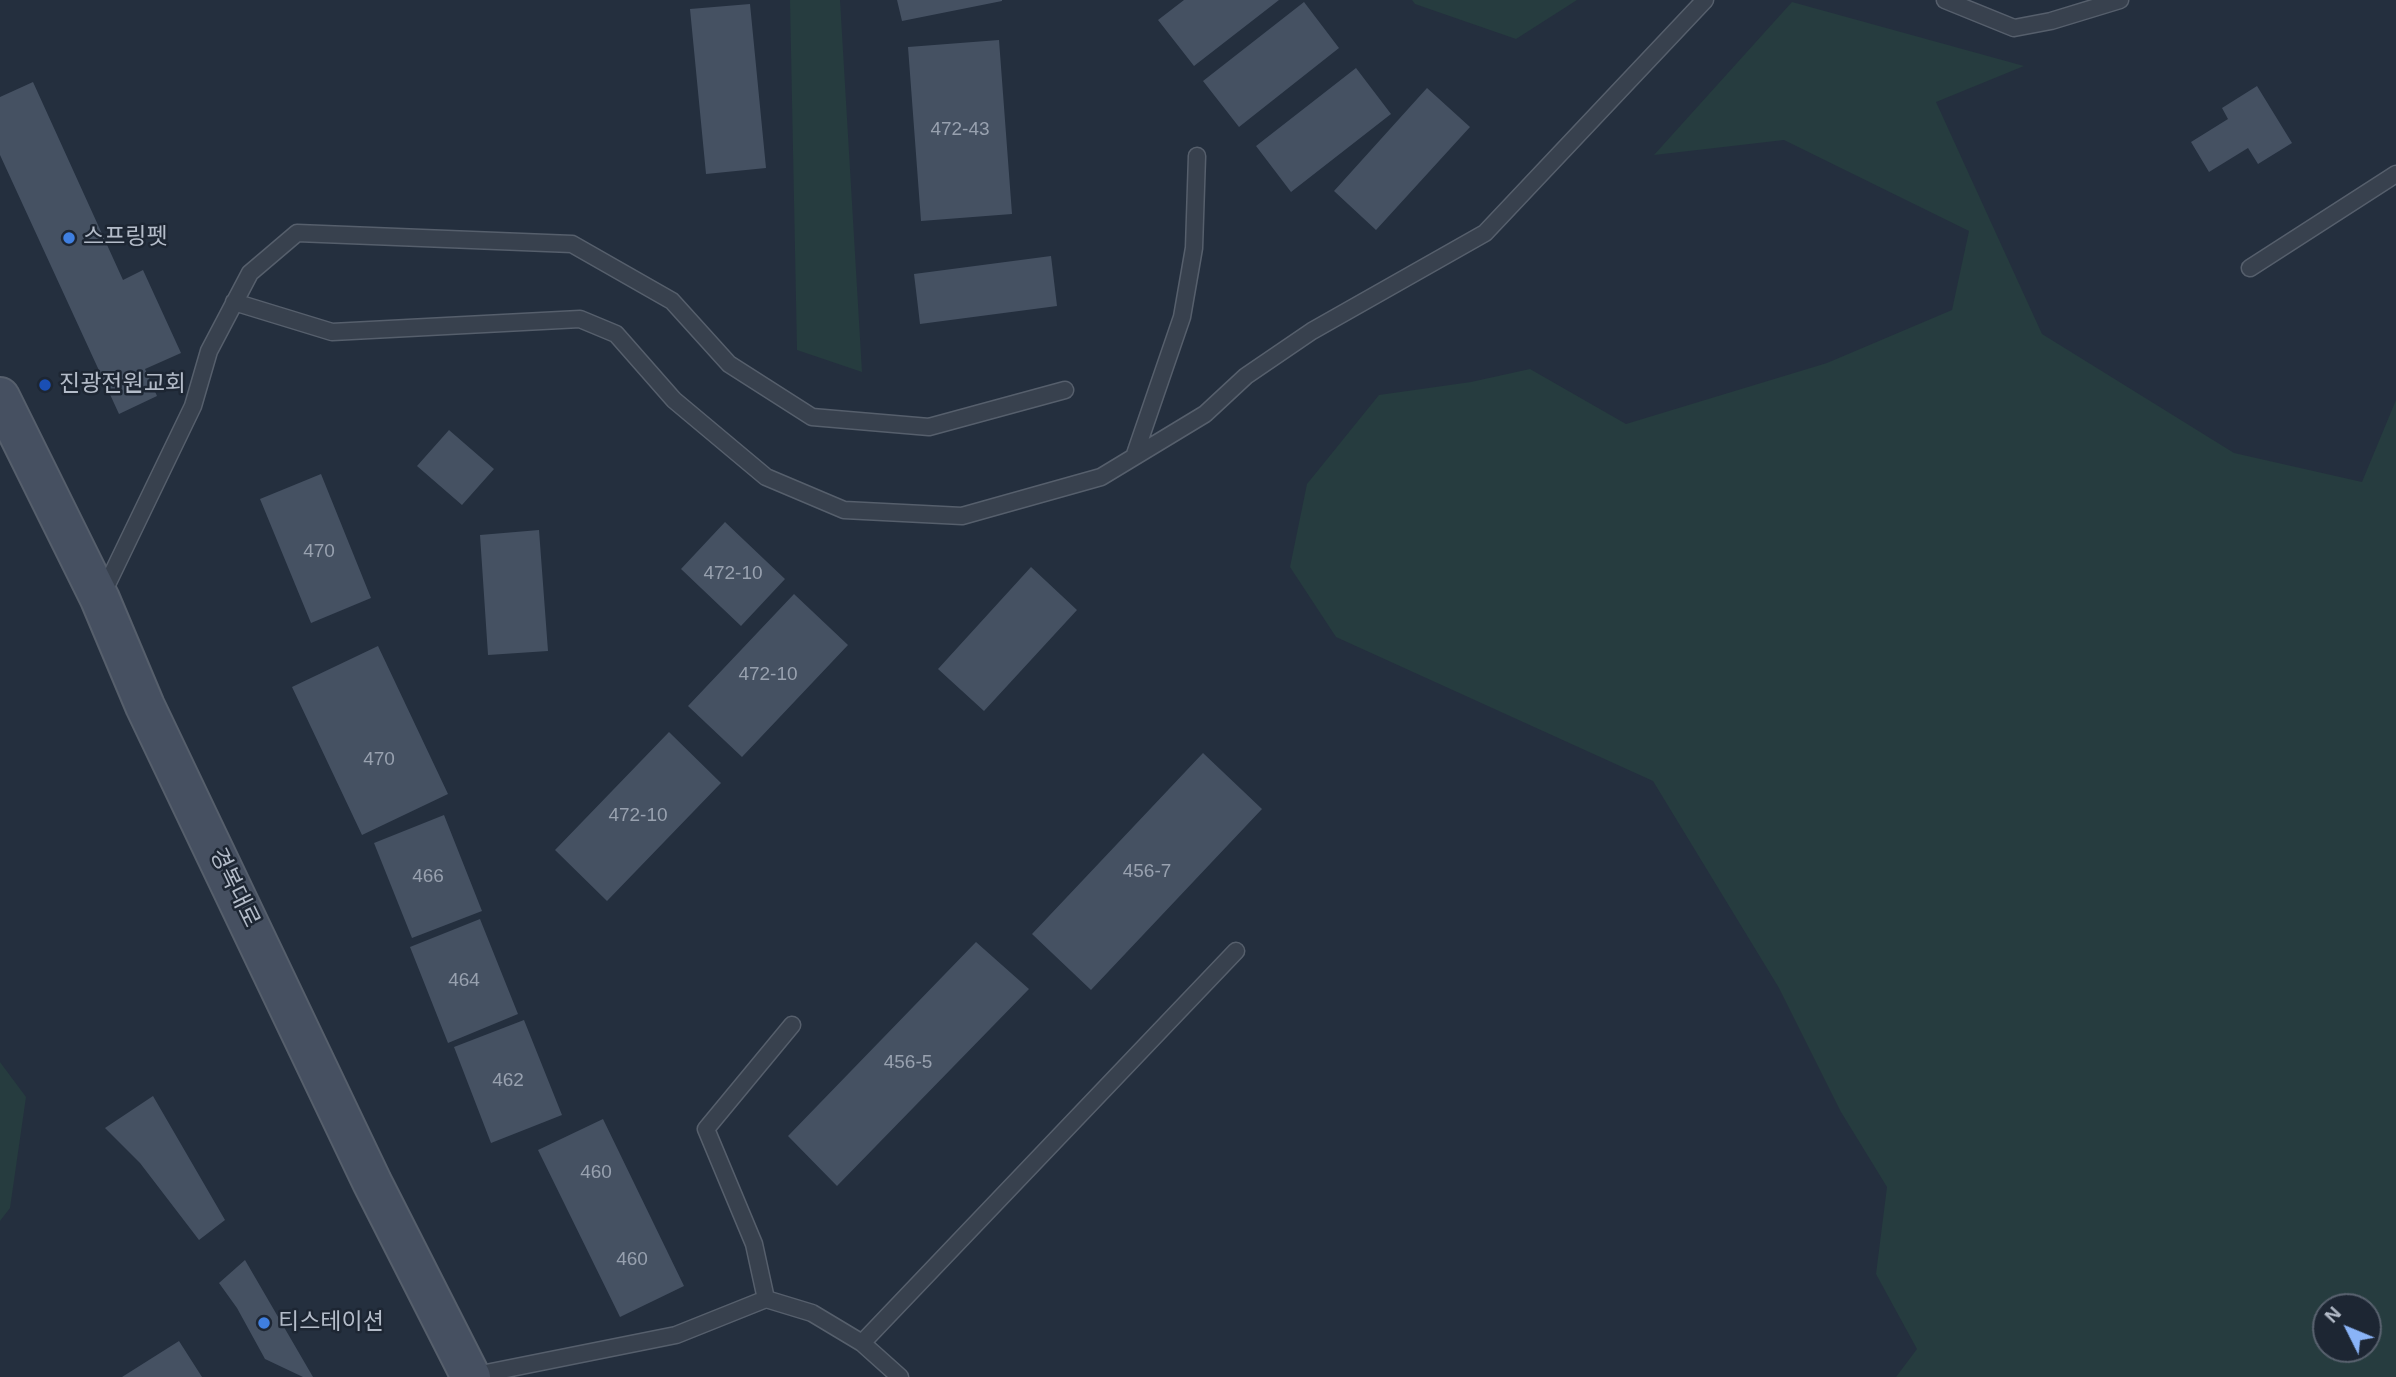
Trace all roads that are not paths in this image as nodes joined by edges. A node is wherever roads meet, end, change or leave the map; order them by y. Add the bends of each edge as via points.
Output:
1 (1705, 0) edge
2 (1945, 0) edge
3 (2120, 0) edge
4 (1197, 156) dead end
5 (2396, 174) edge
6 (2250, 268) dead end
7 (234, 302) junction
8 (1065, 390) dead end
9 (0, 397) edge
10 (1134, 457) junction
11 (100, 599) junction
12 (1236, 951) dead end
13 (792, 1025) dead end
14 (766, 1298) junction
15 (862, 1343) junction
16 (471, 1377) edge
17 (900, 1377) edge

1 - 10 lane via 1485,233 1312,331 1246,376 1205,414
2 - 3 lane via 2014,28
4 - 10 lane via 1194,248 1182,317
5 - 6 lane
7 - 8 lane via 250,273 297,233 572,244 672,301 729,364 812,417 929,427
7 - 10 lane via 332,332 580,319 616,334 674,400 766,477 844,510 962,516 1101,477
7 - 11 lane via 209,351 193,406
9 - 11 street, 경복대로
11 - 16 street, 경복대로 via 145,705 372,1182
12 - 15 lane
13 - 14 lane via 706,1129 754,1244
14 - 15 lane via 813,1313
14 - 16 lane via 676,1335
15 - 17 lane

